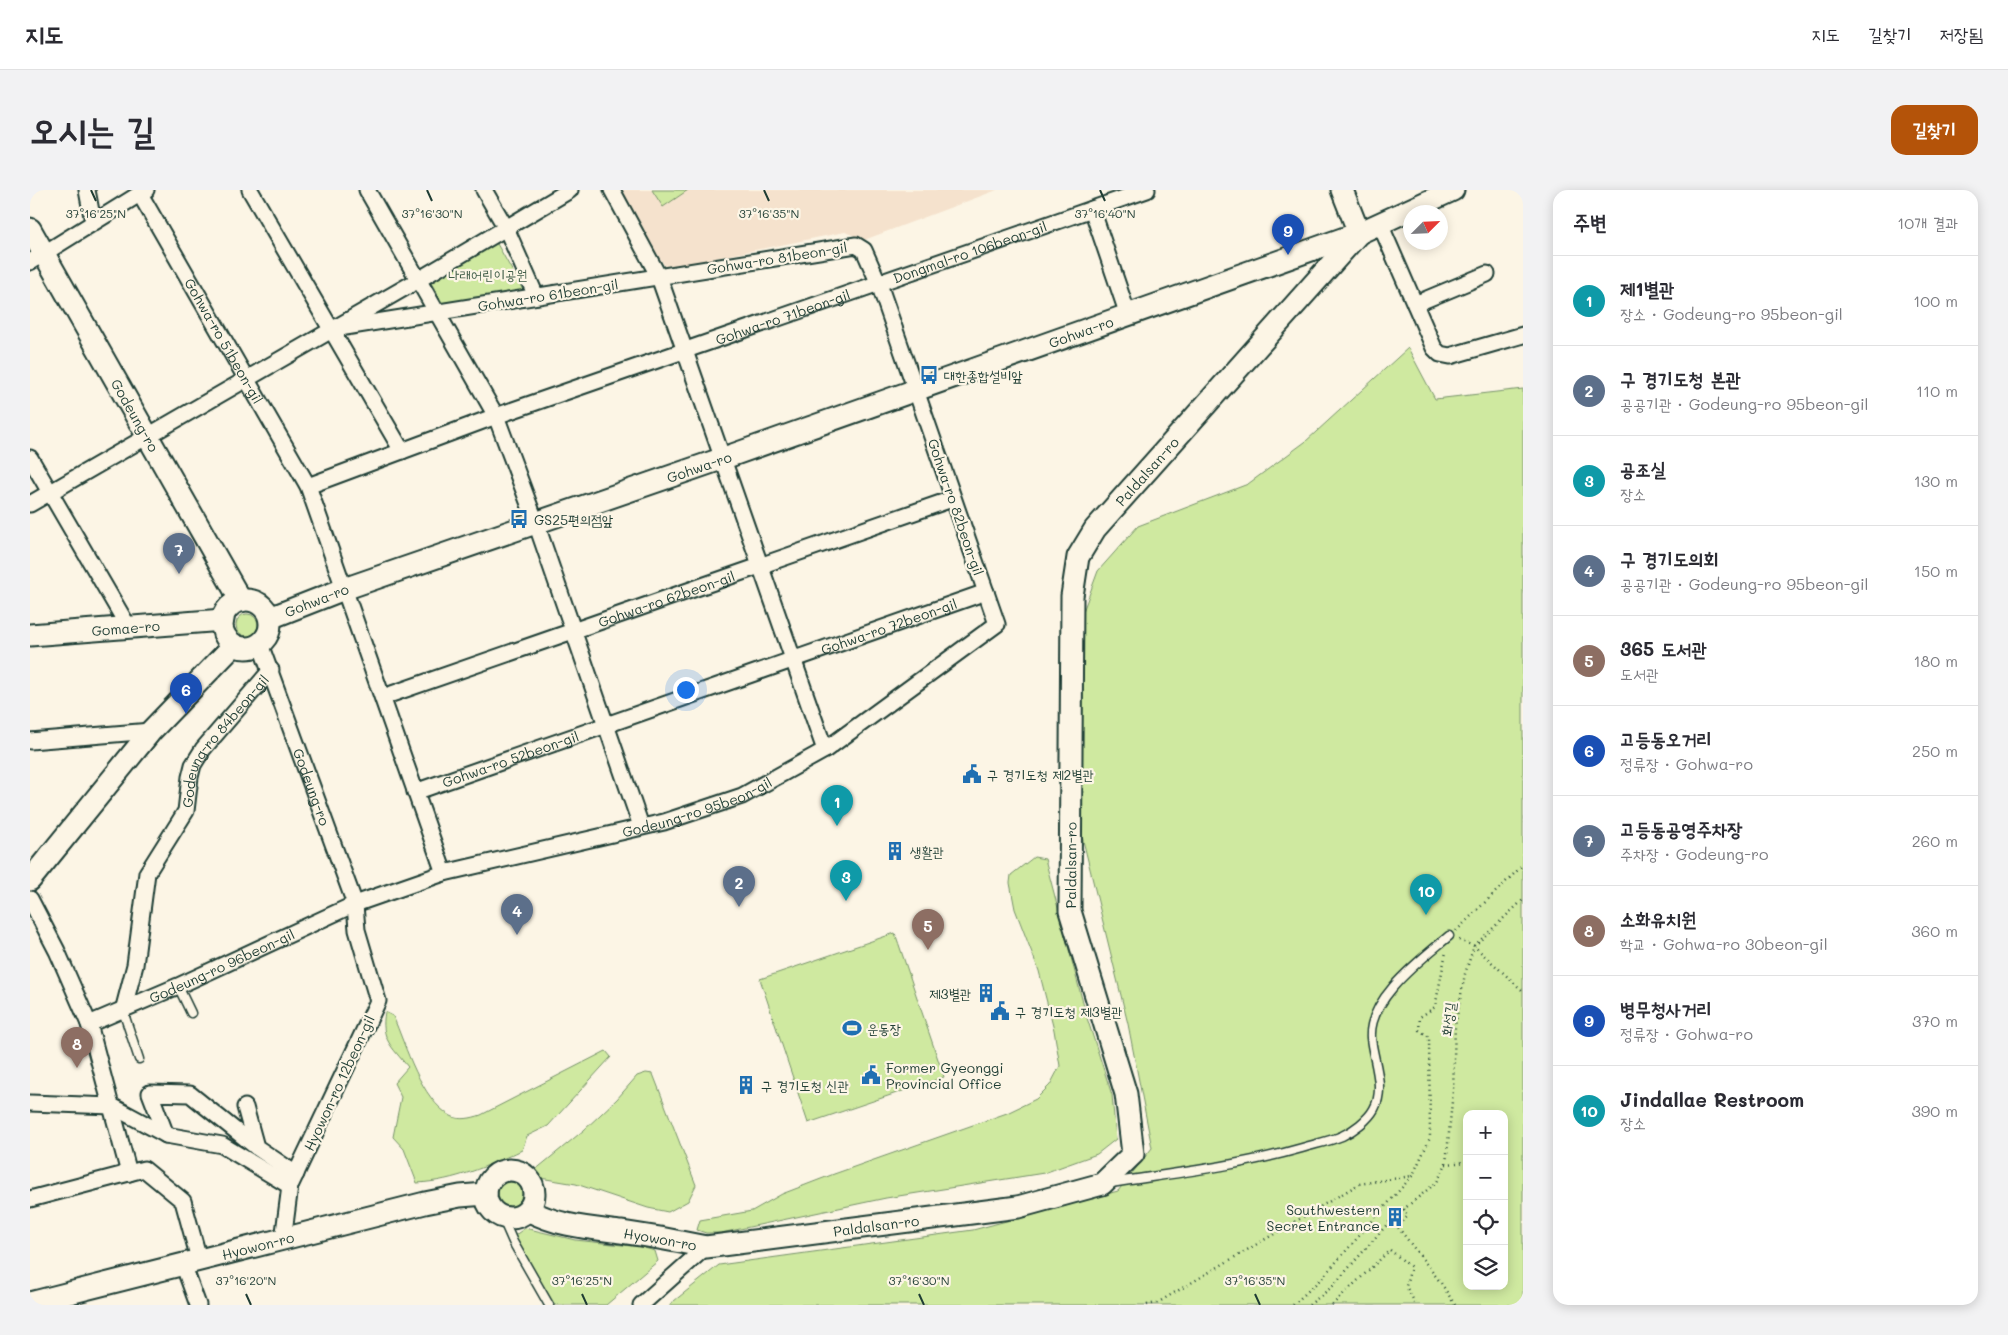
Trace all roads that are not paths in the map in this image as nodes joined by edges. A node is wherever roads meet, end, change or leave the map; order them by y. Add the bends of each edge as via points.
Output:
1 (87, 190) edge
2 (250, 190) edge
3 (367, 190) edge
4 (484, 190) edge
5 (570, 190) edge
6 (612, 190) edge
7 (1147, 190) edge
8 (1342, 190) edge
9 (1453, 190) edge
10 (143, 192) edge
11 (1092, 209) junction
12 (93, 222) junction
13 (1380, 224) junction
14 (506, 228) junction
15 (30, 229) edge
16 (1359, 233) junction
17 (37, 258) edge
18 (1487, 274) dead end
19 (659, 277) junction
20 (420, 279) junction
21 (879, 284) junction
22 (536, 296) junction
23 (1415, 304) junction
24 (438, 312) junction
25 (1128, 315) junction
26 (333, 329) junction
27 (1523, 335) edge
28 (686, 351) junction
29 (248, 378) junction
30 (917, 390) junction
31 (496, 416) junction
32 (149, 436) junction
33 (402, 450) junction
34 (30, 458) edge
35 (724, 458) junction
36 (308, 486) junction
37 (50, 492) junction
38 (952, 499) junction
39 (30, 504) edge
40 (536, 523) junction
41 (760, 565) junction
42 (344, 589) junction
43 (986, 592) junction
44 (241, 601) junction
45 (270, 618) junction
46 (223, 620) junction
47 (997, 624) joint
48 (129, 628) junction
49 (574, 631) junction
50 (30, 635) edge
51 (260, 644) junction
52 (234, 645) junction
53 (792, 660) junction
54 (270, 670) junction
55 (383, 697) junction
56 (606, 724) junction
57 (151, 731) junction
58 (30, 741) edge
59 (825, 750) junction
60 (415, 792) junction
61 (641, 826) junction
62 (33, 870) edge
63 (444, 873) junction
64 (30, 899) edge
65 (354, 904) junction
66 (1449, 936) road end
67 (178, 986) junction
68 (123, 1011) junction
69 (191, 1014) dead end
70 (89, 1024) junction
71 (139, 1058) dead end
72 (30, 1103) edge
73 (112, 1106) junction
74 (245, 1106) dead end
75 (166, 1136) junction
76 (256, 1147) junction
77 (129, 1173) junction
78 (293, 1180) junction
79 (1102, 1184) junction
80 (486, 1194) junction
81 (30, 1199) edge
82 (528, 1210) junction
83 (502, 1217) junction
84 (283, 1240) junction
85 (706, 1246) junction
86 (191, 1262) junction
87 (30, 1303) edge
88 (198, 1305) edge
89 (549, 1305) edge
90 (642, 1305) edge

1 - 12 street
2 - 26 street
3 - 20 street
4 - 14 street
5 - 14 street
6 - 19 street
7 - 11 street, Dongmal-ro 106beon-gil
8 - 16 street
9 - 13 street, Gohwa-ro
10 - 12 street
10 - 29 street, Gohwa-ro 51beon-gil
11 - 21 street, Dongmal-ro 106beon-gil
11 - 25 street, Gohwa-ro
12 - 17 street
13 - 16 street, Gohwa-ro
13 - 23 street
14 - 20 street
14 - 22 street
15 - 17 street, Godeung-ro
16 - 25 street, Gohwa-ro
16 - 79 street, Paldalsan-ro via 1095,528 1078,557 1072,596 1070,911 1126,1094 1133,1154
17 - 32 street, Godeung-ro
18 - 23 street
19 - 21 street, Gohwa-ro 81beon-gil via 856,245 864,250
19 - 22 street, Gohwa-ro 61beon-gil
19 - 28 street
20 - 24 street
20 - 26 street
21 - 28 street, Gohwa-ro 71beon-gil
21 - 30 street, Gohwa-ro 81beon-gil
22 - 24 street, Gohwa-ro 61beon-gil
23 - 27 street via 1434,348 1440,354 1450,356
24 - 26 street, Gohwa-ro 61beon-gil
24 - 31 street
25 - 30 street, Gohwa-ro
26 - 29 street
26 - 33 street
28 - 31 street
28 - 35 street
29 - 32 street
29 - 36 street, Gohwa-ro 51beon-gil
30 - 35 street, Gohwa-ro
30 - 38 street, Gohwa-ro 82beon-gil
31 - 33 street
31 - 40 street
32 - 37 street
32 - 44 street, Godeung-ro
33 - 36 street
34 - 37 street
35 - 40 street, Gohwa-ro
35 - 41 street
36 - 42 street, Gohwa-ro 51beon-gil
37 - 39 street
37 - 48 street
38 - 41 street
38 - 43 street, Gohwa-ro 82beon-gil
40 - 42 street, Gohwa-ro
40 - 49 street
41 - 49 street, Gohwa-ro 62beon-gil
41 - 53 street
42 - 45 street, Gohwa-ro
42 - 55 street
43 - 47 street, Gohwa-ro 82beon-gil
43 - 53 street, Gohwa-ro 72beon-gil
44 - 45 street via 259,604
44 - 46 street via 226,612
45 - 51 street via 267,637
46 - 48 street, Gomae-ro
46 - 52 street via 223,630
47 - 59 street, Godeung-ro 95beon-gil
48 - 50 street, Gomae-ro
49 - 55 street
49 - 56 street
51 - 52 street via 252,648
51 - 54 street, Godeung-ro
52 - 57 street
53 - 56 street
53 - 59 street
54 - 65 street, Godeung-ro
54 - 68 street, Godeung-ro 84beon-gil via 203,748 193,765 186,811 148,873 135,965
55 - 60 street
56 - 60 street, Gohwa-ro 52beon-gil
56 - 61 street
57 - 58 street
57 - 62 street
59 - 61 street, Godeung-ro 95beon-gil via 742,796 664,822
60 - 63 street
61 - 63 street, Godeung-ro 95beon-gil
63 - 65 street, Godeung-ro 95beon-gil
64 - 70 street
65 - 67 street, Godeung-ro 96beon-gil
65 - 78 street, Hyowon-ro 12beon-gil via 357,930 378,1001
66 - 79 lane via 1393,988 1375,1013 1371,1037 1379,1095 1374,1109 1358,1126 1342,1136 1272,1156 1198,1171
67 - 68 street, Godeung-ro 96beon-gil
67 - 69 lane
68 - 70 street, Godeung-ro 96beon-gil
68 - 71 lane
70 - 73 street
72 - 73 street
73 - 75 street
73 - 77 street
74 - 76 street
75 - 76 street via 150,1093 190,1094
75 - 78 street via 222,1145
76 - 78 street
77 - 81 street
77 - 86 street via 144,1169 183,1201
78 - 84 street, Hyowon-ro 12beon-gil
79 - 85 street, Paldalsan-ro via 1018,1207
80 - 82 street via 488,1184 499,1172 521,1172 528,1177 534,1192 534,1200
80 - 83 street via 490,1207
80 - 84 street, Hyowon-ro via 460,1196
82 - 83 street via 518,1217
82 - 85 street, Hyowon-ro via 546,1220 563,1224
83 - 89 lane
84 - 86 street, Hyowon-ro
85 - 90 street
86 - 87 street, Hyowon-ro
86 - 88 street

